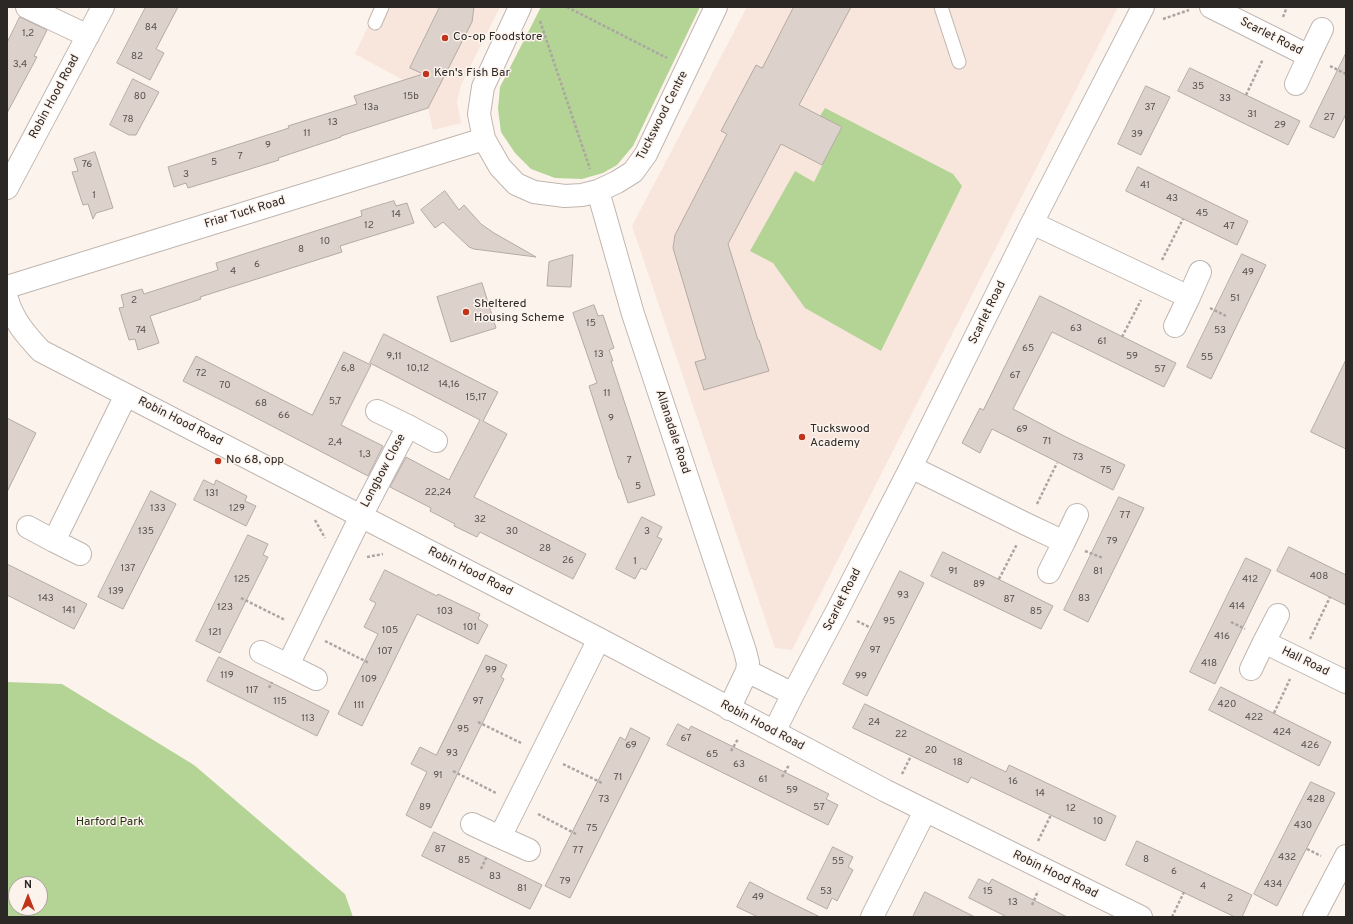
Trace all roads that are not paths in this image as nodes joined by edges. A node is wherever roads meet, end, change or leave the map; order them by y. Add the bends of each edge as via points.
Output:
1 (27, 7) edge
2 (103, 7) edge
3 (382, 7) edge
4 (716, 7) edge
5 (940, 7) edge
6 (1143, 7) edge
7 (1211, 7) edge
8 (529, 11) edge
9 (375, 23) dead end
10 (1322, 29) dead end
11 (88, 36) junction
12 (1309, 56) junction
13 (959, 62) dead end
14 (1296, 84) dead end
15 (484, 140) junction
16 (7, 188) edge
17 (598, 191) junction
18 (1032, 223) junction
19 (1200, 272) dead end
20 (1188, 297) junction
21 (7, 299) edge
22 (1175, 326) dead end
23 (126, 395) junction
24 (377, 411) dead end
25 (408, 426) junction
26 (436, 441) dead end
27 (911, 467) junction
28 (1077, 515) dead end
29 (361, 516) junction
30 (28, 527) dead end
31 (54, 541) junction
32 (1064, 542) junction
33 (80, 554) dead end
34 (1049, 572) dead end
35 (1278, 615) dead end
36 (599, 639) junction
37 (1264, 642) junction
38 (261, 652) dead end
39 (288, 665) junction
40 (1251, 669) dead end
41 (747, 672) junction
42 (316, 679) dead end
43 (1346, 682) edge
44 (793, 694) junction
45 (729, 709) junction
46 (774, 732) junction
47 (925, 811) junction
48 (472, 824) dead end
49 (500, 837) junction
50 (529, 850) dead end
51 (1346, 856) edge
52 (872, 917) edge
53 (1141, 917) edge
54 (1314, 917) edge

1 - 11 street
2 - 11 street, Robin Hood Road
3 - 9 lane
4 - 17 street, Tuckswood Centre via 646,154 633,172
5 - 13 lane
6 - 18 street, Scarlet Road
7 - 12 street, Scarlet Road
8 - 15 street, Tuckswood Centre via 483,87 479,114
10 - 12 street, Scarlet Road
11 - 16 street, Robin Hood Road
12 - 14 street, Scarlet Road
15 - 17 street, Tuckswood Centre via 500,166 516,184 534,192 565,196
15 - 21 street, Friar Tuck Road
17 - 41 street, Allanadale Road via 632,314 745,651
18 - 20 street
18 - 27 street, Scarlet Road
19 - 20 street
20 - 22 street
21 - 23 street, Robin Hood Road via 17,322 41,351
23 - 29 street, Robin Hood Road
23 - 31 street, Robin Hood Road
24 - 25 street, Longbow Close
25 - 26 street, Longbow Close
25 - 29 street, Longbow Close
27 - 32 street
27 - 44 street, Scarlet Road
28 - 32 street
29 - 36 street, Robin Hood Road
29 - 39 street
30 - 31 street
31 - 33 street
32 - 34 street
35 - 37 street
36 - 45 street, Robin Hood Road
36 - 49 street
37 - 40 street
37 - 43 street, Hall Road
38 - 39 street
39 - 42 street
41 - 44 street
41 - 45 street
44 - 46 street, Scarlet Road
45 - 46 street, Robin Hood Road
46 - 47 street, Robin Hood Road
47 - 52 street
47 - 53 street, Robin Hood Road
48 - 49 street
49 - 50 street
51 - 54 street

